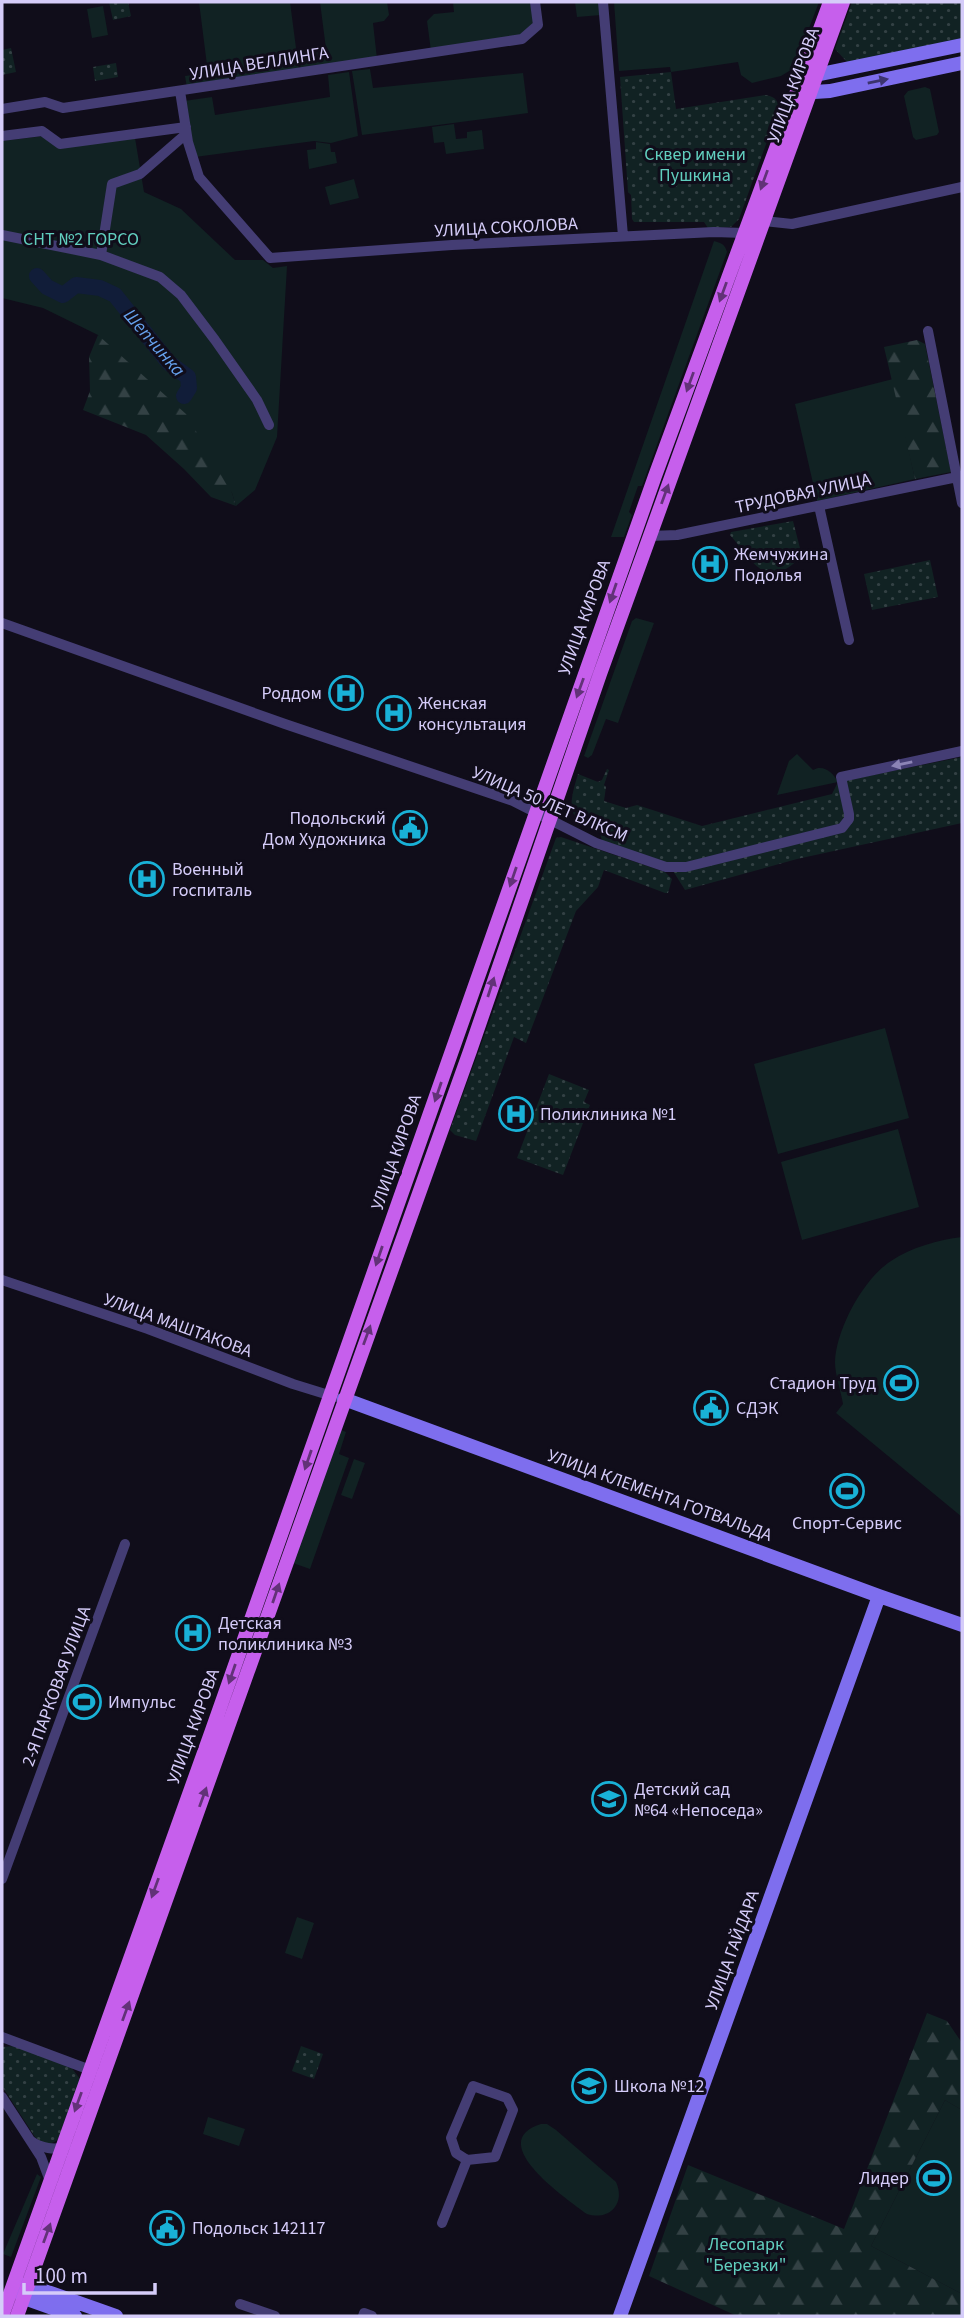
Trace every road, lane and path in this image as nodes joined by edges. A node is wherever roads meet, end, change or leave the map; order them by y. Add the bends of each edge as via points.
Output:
1 (536, 2) edge
2 (603, 2) edge
3 (830, 2) edge
4 (843, 2) edge
5 (962, 45) edge
6 (962, 63) edge
7 (817, 74) junction
8 (801, 78) junction
9 (180, 91) junction
10 (803, 93) junction
11 (2, 109) edge
12 (186, 130) junction
13 (2, 136) edge
14 (962, 187) edge
15 (762, 228) junction
16 (744, 233) junction
17 (2, 235) edge
18 (623, 236) junction
19 (101, 255) junction
20 (928, 331) dead end
21 (685, 417) junction
22 (269, 425) dead end
23 (960, 477) edge
24 (962, 503) edge
25 (819, 506) junction
26 (650, 536) junction
27 (628, 553) junction
28 (642, 558) junction
29 (2, 623) edge
30 (849, 640) dead end
31 (962, 751) edge
32 (542, 816) junction
33 (2, 1280) edge
34 (337, 1397) junction
35 (125, 1544) dead end
36 (879, 1596) junction
37 (962, 1625) edge
38 (2, 1879) edge
39 (2, 2037) edge
40 (97, 2073) junction
41 (2, 2097) edge
42 (82, 2136) junction
43 (30, 2141) junction
44 (62, 2148) junction
45 (467, 2160) junction
46 (50, 2181) junction
47 (442, 2222) dead end
48 (13, 2285) junction
49 (26, 2291) junction
50 (240, 2304) dead end
51 (2, 2316) edge
52 (17, 2316) edge
53 (75, 2316) edge
54 (116, 2316) edge
55 (275, 2316) edge
56 (363, 2316) edge
57 (372, 2316) edge
58 (620, 2316) edge

1 - 9 street, УЛИЦА ВЕЛЛИНГА via 538,25 522,39
2 - 18 street
3 - 8 main road, УЛИЦА КИРОВА
4 - 7 main road, УЛИЦА КИРОВА
5 - 7 street
10 -> 6 street
7 - 8 street
7 - 10 street
8 - 10 main road, УЛИЦА КИРОВА
9 - 11 street, УЛИЦА ВЕЛЛИНГА via 63,108 45,102
9 - 12 street
10 - 15 main road, УЛИЦА КИРОВА
10 -> 16 main road, УЛИЦА КИРОВА
12 - 13 street via 60,144 42,131
12 - 18 street, УЛИЦА СОКОЛОВА via 199,177 270,258
12 - 19 street via 140,174 112,184
14 - 15 street
15 - 16 main road
15 - 21 main road, УЛИЦА КИРОВА
16 - 18 street, УЛИЦА СОКОЛОВА
16 -> 21 main road, УЛИЦА КИРОВА
17 - 19 street
19 - 22 street via 160,277 181,295 257,400
20 - 23 street
26 -> 21 main road, УЛИЦА КИРОВА
21 - 27 main road, УЛИЦА КИРОВА
23 - 24 street
23 - 25 street, ТРУДОВАЯ УЛИЦА
25 - 26 street, ТРУДОВАЯ УЛИЦА via 677,535
25 - 30 street
26 - 28 main road, УЛИЦА КИРОВА
27 - 28 main road via 638,548
27 -> 32 main road, УЛИЦА КИРОВА
28 - 32 main road, УЛИЦА КИРОВА
29 - 32 street, УЛИЦА 50 ЛЕТ ВЛКСМ via 513,801
31 -> 32 street, УЛИЦА 50 ЛЕТ ВЛКСМ via 841,777 849,814 842,828 687,867 666,867 596,843
32 - 34 main road, УЛИЦА КИРОВА via 470,1052
33 - 34 street, УЛИЦА МАШТАКОВА
34 - 36 street, УЛИЦА КЛЕМЕНТА ГОТВАЛЬДА
34 - 40 main road, УЛИЦА КИРОВА
35 - 38 street, 2-Я ПАРКОВАЯ УЛИЦА
36 - 37 street, УЛИЦА КЛЕМЕНТА ГОТВАЛЬДА
36 - 58 street, УЛИЦА ГАЙДАРА
39 - 40 street
40 - 42 main road, УЛИЦА КИРОВА
40 -> 44 main road, УЛИЦА КИРОВА
41 - 43 street
42 - 44 street
49 -> 42 main road, УЛИЦА КИРОВА
43 - 44 street
43 - 46 street
44 - 46 main road, УЛИЦА КИРОВА
45 - 45 street via 456,2153 451,2138 473,2086 507,2098 513,2110 495,2157
45 - 47 street
46 - 48 main road, УЛИЦА КИРОВА
48 - 49 street
48 - 51 main road, УЛИЦА КИРОВА
49 - 52 main road, УЛИЦА КИРОВА
49 - 53 street
49 - 54 street
50 - 55 street
56 - 57 street

